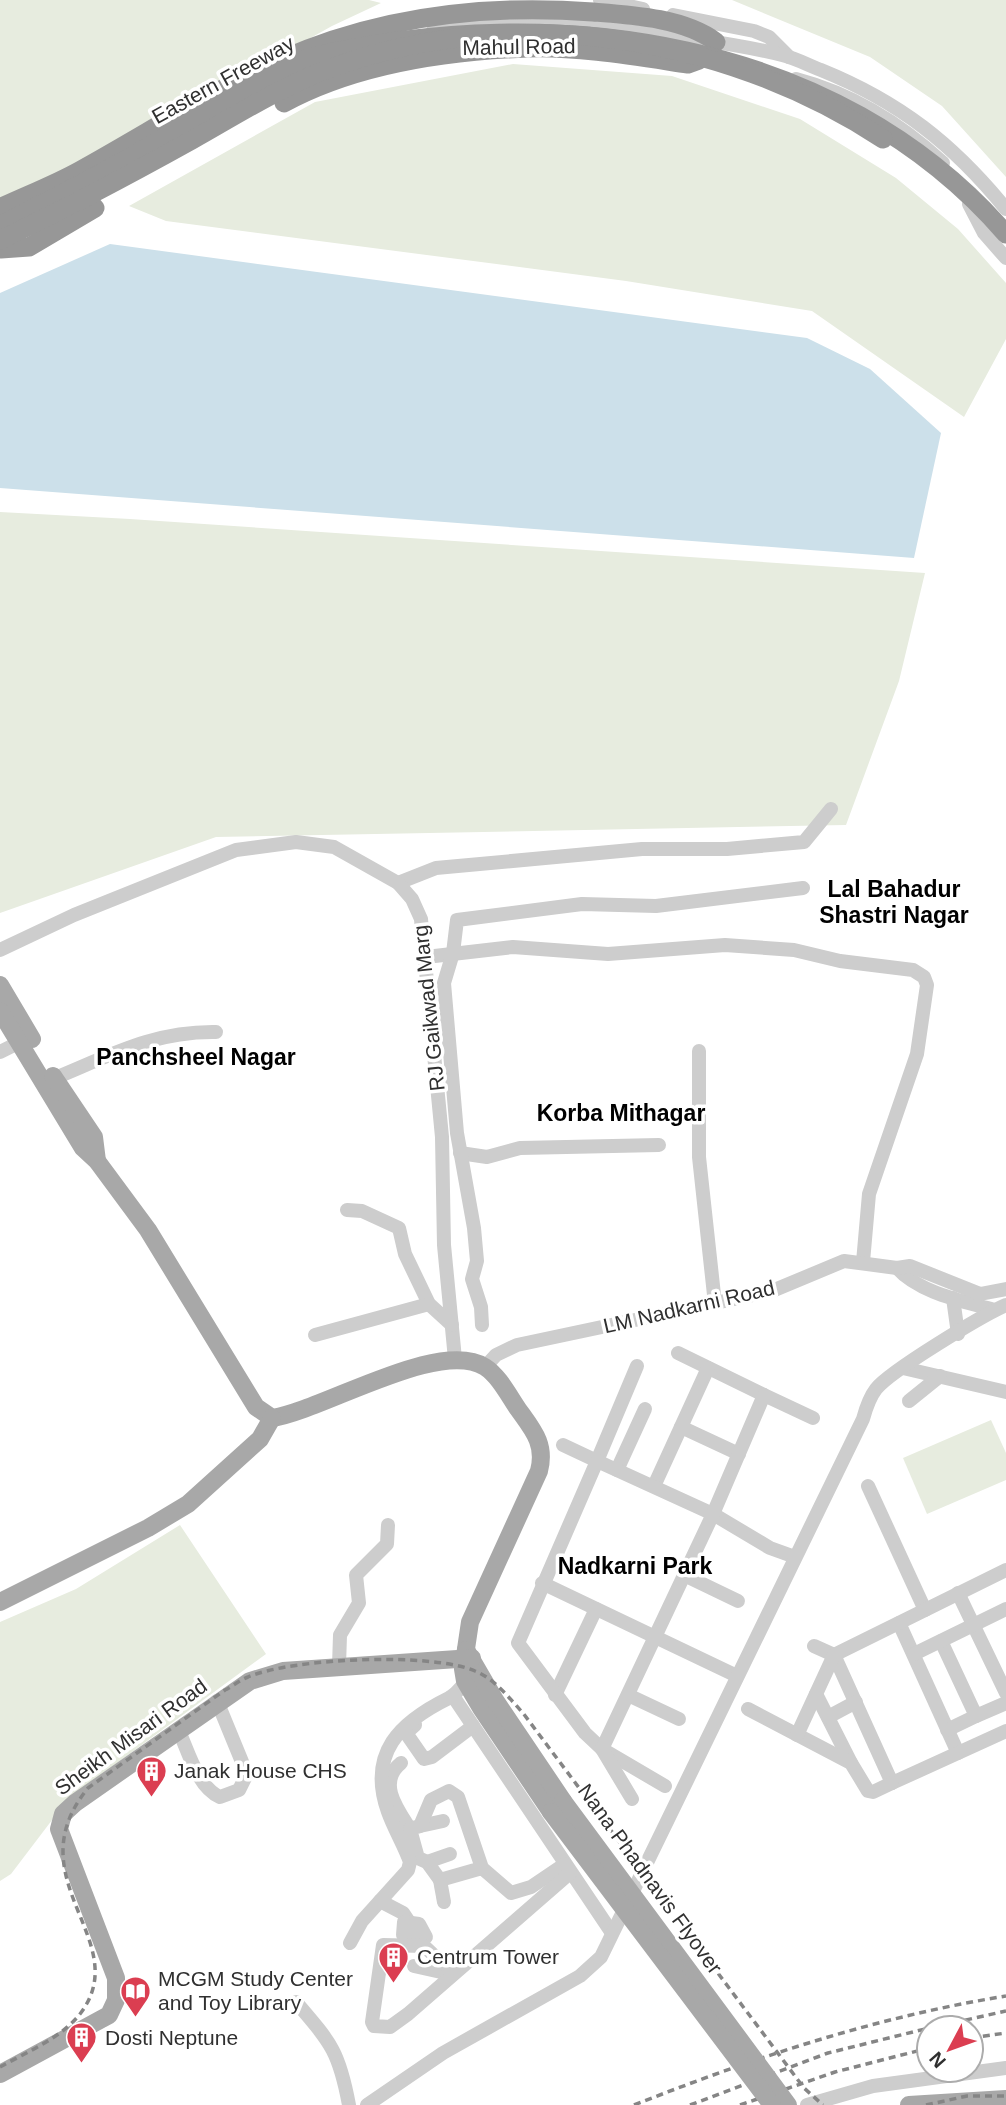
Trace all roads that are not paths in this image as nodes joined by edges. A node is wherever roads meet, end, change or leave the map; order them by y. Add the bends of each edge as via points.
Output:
1 (600, 0) edge
2 (711, 50) junction
3 (789, 57) junction
4 (867, 99) junction
5 (950, 161) junction
6 (1006, 209) edge
7 (0, 212) edge
8 (0, 219) edge
9 (0, 226) edge
10 (1006, 234) edge
11 (0, 246) edge
12 (1006, 249) edge
13 (1006, 258) edge
14 (831, 809) dead end
15 (398, 883) junction
16 (803, 888) dead end
17 (0, 950) edge
18 (453, 953) junction
19 (426, 957) junction
20 (0, 985) edge
21 (0, 1011) edge
22 (216, 1032) dead end
23 (20, 1042) junction
24 (699, 1051) dead end
25 (0, 1052) edge
26 (55, 1078) junction
27 (659, 1145) dead end
28 (460, 1153) junction
29 (97, 1161) junction
30 (348, 1210) dead end
31 (863, 1262) junction
32 (897, 1268) junction
33 (1006, 1289) edge
34 (988, 1295) junction
35 (953, 1298) junction
36 (429, 1304) junction
37 (715, 1304) junction
38 (1000, 1308) edge
39 (452, 1325) junction
40 (481, 1325) dead end
41 (958, 1334) junction
42 (315, 1335) dead end
43 (678, 1353) dead end
44 (455, 1359) junction
45 (637, 1366) dead end
46 (485, 1367) junction
47 (708, 1368) junction
48 (903, 1368) junction
49 (940, 1376) junction
50 (1006, 1392) edge
51 (764, 1395) junction
52 (909, 1401) dead end
53 (645, 1409) dead end
54 (272, 1418) junction
55 (813, 1418) dead end
56 (681, 1427) junction
57 (563, 1445) dead end
58 (739, 1454) junction
59 (597, 1461) junction
60 (617, 1470) junction
61 (654, 1486) junction
62 (868, 1486) dead end
63 (713, 1514) junction
64 (388, 1525) dead end
65 (795, 1557) junction
66 (1006, 1570) edge
67 (684, 1575) junction
68 (542, 1583) junction
69 (958, 1593) junction
70 (738, 1601) dead end
71 (0, 1602) edge
72 (596, 1609) junction
73 (1006, 1609) edge
74 (925, 1610) junction
75 (899, 1623) junction
76 (973, 1625) junction
77 (655, 1637) junction
78 (942, 1641) junction
79 (814, 1646) dead end
80 (914, 1654) junction
81 (466, 1655) junction
82 (834, 1655) junction
83 (339, 1666) junction
84 (737, 1676) junction
85 (473, 1679) junction
86 (1006, 1693) edge
87 (816, 1694) junction
88 (555, 1695) junction
89 (628, 1695) junction
90 (455, 1698) junction
91 (217, 1701) junction
92 (856, 1702) junction
93 (1006, 1703) edge
94 (488, 1704) junction
95 (748, 1709) dead end
96 (976, 1716) junction
97 (828, 1717) junction
98 (679, 1719) dead end
99 (473, 1726) junction
100 (178, 1729) junction
101 (947, 1730) junction
102 (1006, 1731) edge
103 (797, 1735) junction
104 (601, 1749) junction
105 (958, 1754) junction
106 (401, 1763) dead end
107 (851, 1763) junction
108 (892, 1783) junction
109 (665, 1786) dead end
110 (632, 1798) dead end
111 (443, 1821) dead end
112 (415, 1828) junction
113 (450, 1854) dead end
114 (427, 1862) junction
115 (482, 1868) junction
116 (567, 1869) junction
117 (440, 1880) junction
118 (380, 1901) junction
119 (444, 1902) dead end
120 (405, 1919) dead end
121 (612, 1933) junction
122 (350, 1943) dead end
123 (414, 1966) dead end
124 (458, 1970) junction
125 (296, 2002) dead end
126 (1006, 2068) edge
127 (0, 2074) edge
128 (1006, 2099) edge
129 (349, 2105) edge
130 (367, 2105) edge
131 (772, 2105) edge
132 (788, 2105) edge
133 (807, 2105) edge
134 (909, 2105) edge

1 - 3 street, Mahul Road via 754,31 769,37
2 - 7 highway via 703,32 678,25 534,8 454,12 376,27 253,74
2 - 9 highway, Eastern Freeway, bridge via 681,32 542,15 496,16 400,30 278,72 99,176
2 - 10 highway, Eastern Freeway, bridge via 790,71 862,109 930,157 970,192
2 - 11 highway, Eastern Freeway, bridge via 542,32 498,33 403,47 286,88
2 - 11 highway, bridge via 688,64 530,47 425,58 352,75 289,100 29,247
2 - 12 highway, Eastern Freeway, bridge via 855,121 914,159 956,195
3 - 4 street, Mahul Road
3 - 8 street, Mahul Road via 649,33 569,25 530,22 451,27 307,64 142,154 60,187
4 - 5 street, Mahul Road via 915,119
4 - 11 street, Mahul Road via 765,71 557,43 444,49 369,65 293,93
5 - 6 street, Mahul Road
5 - 13 street, Mahul Road via 984,233
14 - 15 street via 804,842 727,849 642,849 436,868
15 - 17 street, RJ Gaikwad Marg via 334,847 296,842 236,850
15 - 19 street, RJ Gaikwad Marg via 421,919
16 - 18 street via 656,906 582,904 457,920
18 - 19 street
18 - 28 street via 444,983
18 - 31 street via 513,947 608,954 725,945 821,954 920,973 927,985 917,1054 869,1194
19 - 39 street, RJ Gaikwad Marg
20 - 26 main road
21 - 23 main road
22 - 26 street via 159,1036
23 - 25 street
23 - 29 main road via 83,1149
24 - 37 street via 699,1157
26 - 29 main road via 94,1137
27 - 28 street via 520,1148 486,1157
28 - 40 street via 474,1228 477,1261 472,1279
29 - 54 main road via 148,1230 256,1407
30 - 36 street via 362,1211 399,1228 405,1254
31 - 32 street, LM Nadkarni Road
31 - 37 street, LM Nadkarni Road via 844,1261 772,1291
32 - 34 street, LM Nadkarni Road via 910,1266
32 - 35 street, LM Nadkarni Road via 906,1278
33 - 34 street
34 - 38 street
35 - 38 street, LM Nadkarni Road
35 - 41 street
36 - 39 street
36 - 42 street
37 - 46 street, LM Nadkarni Road via 517,1345 496,1355
38 - 41 street
39 - 44 street, RJ Gaikwad Marg
41 - 48 street
43 - 47 street
44 - 46 main road
44 - 54 main road via 380,1378 296,1415
45 - 59 street
46 - 81 main road via 539,1438 543,1457 470,1622
47 - 51 street
47 - 56 street
48 - 49 street
48 - 65 street via 877,1387
49 - 50 street
49 - 52 street
51 - 55 street
51 - 58 street
53 - 60 street
54 - 71 main road via 260,1439 188,1504
56 - 58 street
56 - 61 street
57 - 59 street
58 - 63 street
59 - 60 street
59 - 68 street
60 - 61 street
61 - 63 street
62 - 74 street
63 - 65 street via 770,1548
63 - 67 street
64 - 83 street via 387,1544 356,1575 359,1603 341,1635
65 - 84 street
66 - 69 street
67 - 70 street
67 - 77 street
68 - 72 street
68 - 88 street via 518,1643
69 - 74 street
69 - 76 street
72 - 77 street
72 - 88 street
73 - 76 street
74 - 75 street
75 - 80 street
75 - 82 street
76 - 78 street
76 - 86 street
77 - 84 street
77 - 89 street
78 - 80 street
78 - 96 street
79 - 82 street
80 - 101 street
81 - 83 main road, Sheikh Misari Road
81 - 85 main road
82 - 87 street
82 - 92 street
83 - 91 main road, Sheikh Misari Road via 273,1673
84 - 121 street
85 - 90 street
85 - 94 main road, Nana Phadnavis Flyover
87 - 97 street
87 - 103 street
88 - 104 street
89 - 98 street
89 - 104 street
90 - 99 street
90 - 99 street via 422,1718 408,1730 407,1738 428,1758
90 - 118 street via 433,1705 389,1743 382,1762 383,1796 410,1862
91 - 100 main road, Sheikh Misari Road
91 - 100 street via 247,1774 239,1790 220,1797 211,1793
92 - 97 street
92 - 108 street
93 - 96 street
94 - 131 main road, Nana Phadnavis Flyover, bridge via 551,1812
94 - 132 main road, Nana Phadnavis Flyover, bridge
95 - 103 street
96 - 101 street
97 - 107 street
99 - 116 street
100 - 127 main road, Sheikh Misari Road via 75,1803 63,1814 59,1829 116,1978 113,2008 109,2015
101 - 105 street
102 - 105 street
103 - 107 street
104 - 109 street
104 - 110 street
105 - 108 street
106 - 112 street via 390,1777 391,1795
107 - 108 street via 868,1791
111 - 112 street
112 - 114 street via 418,1858
112 - 115 street via 431,1800 455,1793
113 - 114 street
114 - 117 street
115 - 116 street via 505,1895
115 - 117 street
116 - 121 street
116 - 124 street
117 - 119 street
118 - 120 street
118 - 122 street
121 - 130 street via 601,1957 580,1976 443,2053
123 - 124 street via 441,1972
124 - 124 street via 393,2025 374,2026 383,1945 424,1946 442,1963
125 - 129 street via 342,2065
126 - 133 street via 873,2086
128 - 134 main road

